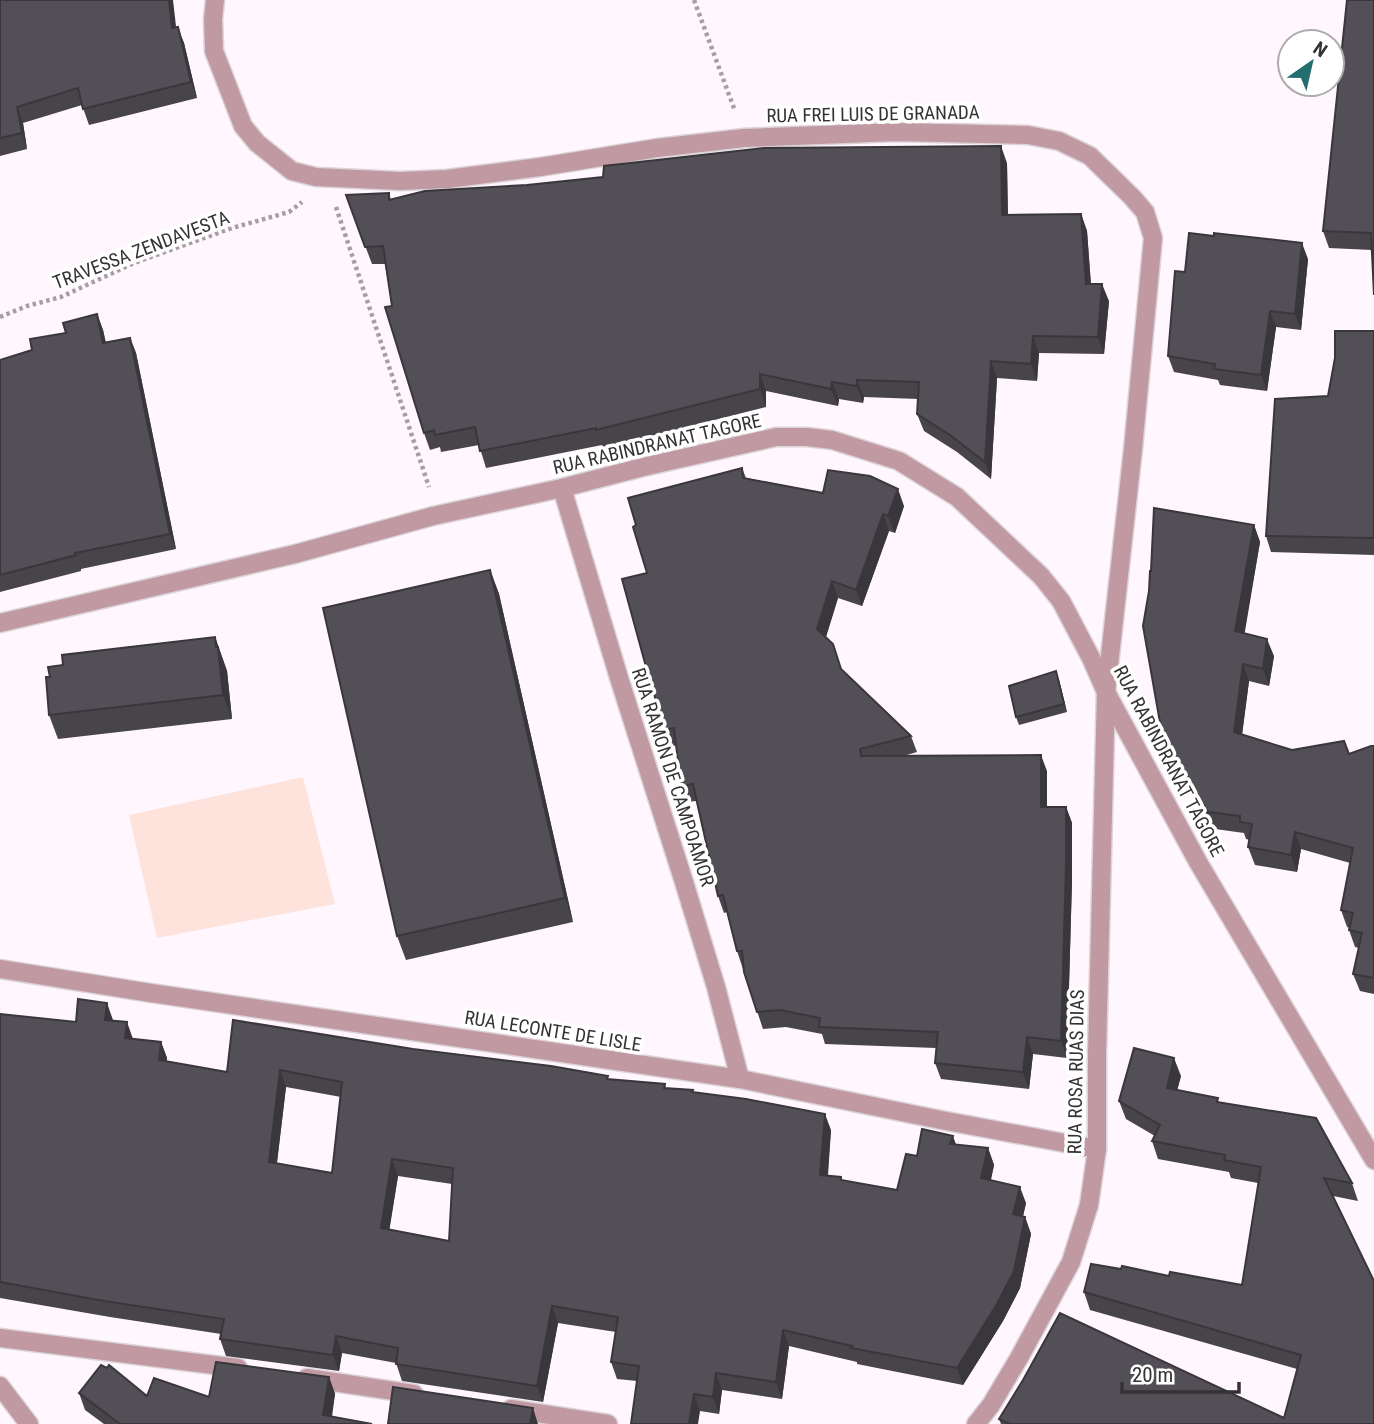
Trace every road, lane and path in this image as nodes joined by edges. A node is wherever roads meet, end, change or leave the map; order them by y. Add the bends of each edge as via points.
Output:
1 (215, 0) edge
2 (694, 0) edge
3 (744, 138) junction
4 (316, 177) junction
5 (0, 317) edge
6 (562, 488) junction
7 (439, 515) junction
8 (0, 623) edge
9 (1106, 692) junction
10 (0, 969) edge
11 (740, 1079) junction
12 (1097, 1149) junction
13 (1374, 1160) edge
14 (0, 1338) edge
15 (248, 1370) edge
16 (288, 1375) edge
17 (0, 1386) edge
18 (435, 1398) edge
19 (489, 1406) edge
20 (29, 1424) edge
21 (608, 1424) edge
22 (976, 1424) edge

1 - 4 street, RUA FREI LUIS DE GRANADA via 214,51 243,126 279,162
2 - 3 path
3 - 4 street, RUA FREI LUIS DE GRANADA via 447,179
3 - 9 street, RUA FREI LUIS DE GRANADA via 896,132 1039,136 1090,156 1144,212 1153,238
4 - 5 path, TRAVESSA ZENDAVESTA via 310,197 289,212 134,263 61,297
4 - 7 path via 334,201
6 - 7 street, RUA RABINDRANAT TAGORE
6 - 9 street, RUA RABINDRANAT TAGORE via 776,437 832,440 899,461 957,497 1041,576 1061,601
6 - 11 street, RUA RAMON DE CAMPOAMOR via 716,986
7 - 8 street, RUA RABINDRANAT TAGORE
9 - 12 street, RUA ROSA RUAS DIAS
9 - 13 street, RUA RABINDRANAT TAGORE via 1198,862
10 - 11 street, RUA LECONTE DE LISLE
11 - 12 street, RUA LECONTE DE LISLE
12 - 22 street, RUA ROSA RUAS DIAS via 1089,1205 1071,1262 1019,1359
14 - 15 street
16 - 18 street
17 - 20 street
19 - 21 street

